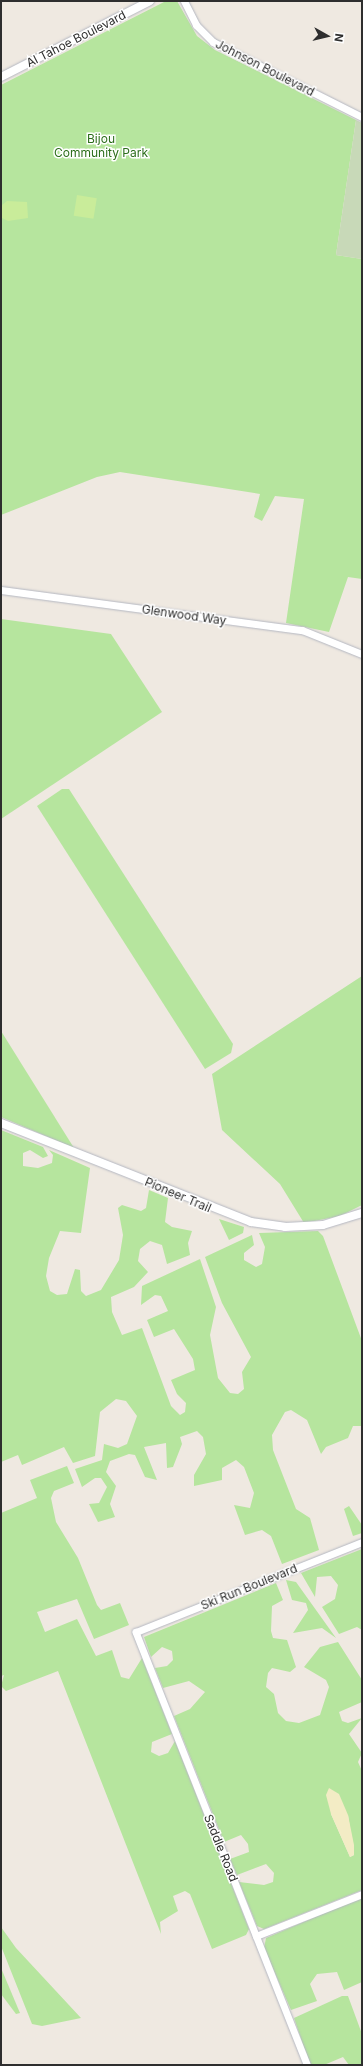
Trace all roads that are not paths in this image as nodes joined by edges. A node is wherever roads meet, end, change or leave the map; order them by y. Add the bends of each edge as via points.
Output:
1 (150, 1) edge
2 (184, 1) edge
3 (1, 77) edge
4 (362, 117) edge
5 (1, 590) edge
6 (362, 654) edge
7 (1, 1123) edge
8 (362, 1213) edge
9 (362, 1542) edge
10 (136, 1632) joint
11 (362, 1894) edge
12 (256, 1936) junction
13 (307, 2065) edge

1 - 3 main road, Al Tahoe Boulevard
2 - 4 street, Johnson Boulevard via 196,25 213,42
5 - 6 street, Glenwood Way via 302,630
7 - 8 main road, Pioneer Trail via 251,1222 285,1227 322,1225
9 - 10 street, Ski Run Boulevard
10 - 12 street, Saddle Road
11 - 12 street
12 - 13 street, Saddle Road

